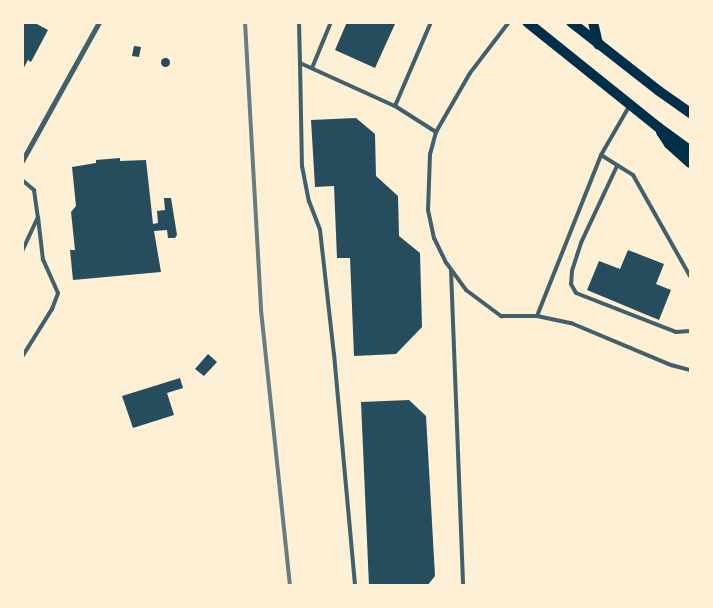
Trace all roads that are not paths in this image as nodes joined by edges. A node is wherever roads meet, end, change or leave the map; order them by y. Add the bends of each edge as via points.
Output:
1 (99, 22) edge
2 (299, 22) edge
3 (330, 22) edge
4 (424, 22) edge
5 (509, 22) edge
6 (527, 22) edge
7 (571, 22) edge
8 (593, 22) edge
9 (430, 24) edge
10 (598, 44) junction
11 (300, 63) junction
12 (312, 68) junction
13 (630, 104) junction
14 (395, 106) junction
15 (690, 112) edge
16 (658, 127) junction
17 (436, 132) junction
18 (690, 150) edge
19 (602, 155) junction
20 (22, 161) edge
21 (690, 163) edge
22 (616, 166) junction
23 (22, 180) edge
24 (38, 217) junction
25 (22, 251) edge
26 (451, 270) junction
27 (690, 276) edge
28 (537, 316) junction
29 (690, 332) edge
30 (22, 357) edge
31 (690, 370) edge
32 (355, 586) edge
33 (463, 586) edge

1 - 20 street
2 - 11 lane
3 - 12 lane
4 - 9 lane
5 - 17 lane via 470,73
6 - 13 main road
7 - 10 main road
8 - 10 main road
9 - 14 lane
10 - 15 main road
11 - 12 lane
11 - 32 lane via 302,166 309,201 320,230
12 - 14 lane
13 - 16 main road
13 - 19 lane
14 - 17 lane
16 - 18 main road
16 - 21 main road via 669,144
17 - 26 lane via 430,154 428,210 434,238
19 - 22 lane
19 - 28 lane
22 - 27 lane via 633,175
22 - 29 lane via 582,243 570,284 585,296 676,332
23 - 24 lane via 34,190
24 - 25 lane
24 - 30 lane via 43,260 58,293 52,309
26 - 28 lane via 466,290 501,316
26 - 33 lane
28 - 31 lane via 571,323 671,366

